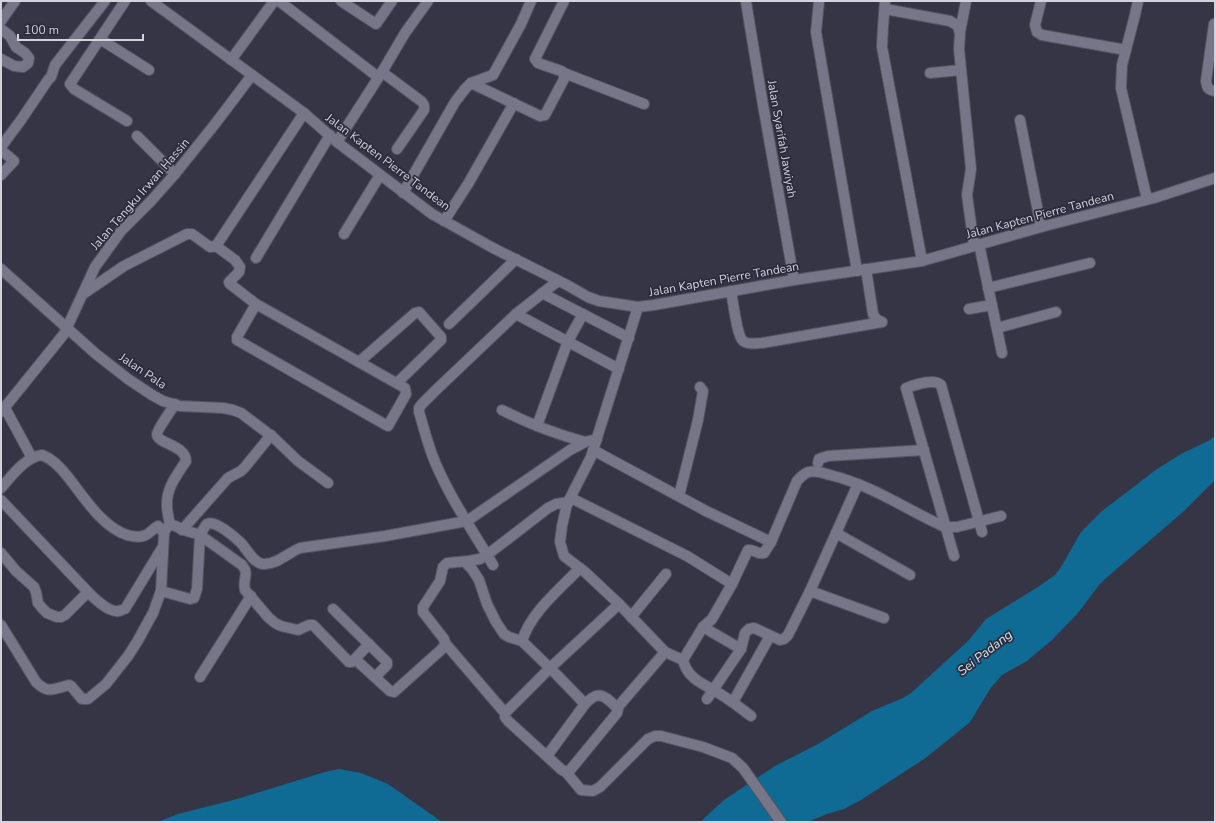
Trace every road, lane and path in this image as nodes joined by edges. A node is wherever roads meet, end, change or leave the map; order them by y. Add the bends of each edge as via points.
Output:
1 (15, 1) edge
2 (104, 1) edge
3 (125, 1) edge
4 (151, 1) edge
5 (274, 1) edge
6 (279, 1) edge
7 (341, 1) edge
8 (392, 1) edge
9 (428, 1) edge
10 (531, 1) edge
11 (564, 1) edge
12 (819, 1) edge
13 (966, 1) edge
14 (1041, 1) edge
15 (1138, 1) edge
16 (746, 2) edge
17 (885, 5) edge
18 (1, 21) edge
19 (1214, 24) edge
20 (1, 29) edge
21 (960, 34) junction
22 (100, 39) junction
23 (1126, 50) junction
24 (1, 59) edge
25 (231, 60) junction
26 (149, 70) dead end
27 (961, 70) junction
28 (564, 73) junction
29 (930, 73) dead end
30 (252, 75) junction
31 (380, 75) junction
32 (471, 83) junction
33 (1215, 91) edge
34 (514, 103) junction
35 (644, 104) dead end
36 (304, 113) junction
37 (1020, 120) dead end
38 (127, 121) dead end
39 (137, 136) dead end
40 (334, 139) junction
41 (1, 147) edge
42 (397, 149) dead end
43 (1, 150) edge
44 (1, 174) edge
45 (175, 174) junction
46 (380, 175) junction
47 (1215, 178) edge
48 (403, 193) junction
49 (1147, 199) junction
50 (444, 221) junction
51 (1041, 227) junction
52 (344, 234) dead end
53 (976, 245) junction
54 (216, 246) junction
55 (256, 258) dead end
56 (516, 259) junction
57 (922, 261) junction
58 (1090, 263) dead end
59 (1, 269) edge
60 (861, 270) junction
61 (794, 280) junction
62 (558, 281) junction
63 (988, 288) junction
64 (731, 291) junction
65 (542, 293) junction
66 (83, 294) junction
67 (256, 304) junction
68 (992, 305) junction
69 (638, 307) junction
70 (969, 309) dead end
71 (1056, 312) dead end
72 (516, 314) junction
73 (583, 314) junction
74 (449, 324) dead end
75 (67, 328) junction
76 (997, 328) junction
77 (629, 338) junction
78 (568, 342) junction
79 (1002, 353) dead end
80 (360, 362) junction
81 (619, 369) junction
82 (397, 383) junction
83 (700, 387) dead end
84 (175, 404) junction
85 (3, 410) edge
86 (502, 410) dead end
87 (537, 426) junction
88 (271, 435) junction
89 (597, 439) junction
90 (586, 442) junction
91 (593, 450) junction
92 (924, 450) junction
93 (32, 458) junction
94 (818, 463) dead end
95 (328, 483) dead end
96 (858, 484) junction
97 (1, 488) edge
98 (679, 496) junction
99 (1, 500) edge
100 (570, 500) junction
101 (1001, 516) dead end
102 (467, 521) junction
103 (979, 522) junction
104 (945, 527) junction
105 (167, 529) junction
106 (182, 530) junction
107 (982, 532) dead end
108 (836, 533) junction
109 (200, 535) junction
110 (771, 542) junction
111 (163, 546) junction
112 (1, 553) edge
113 (488, 555) junction
114 (954, 556) dead end
115 (465, 562) junction
116 (493, 564) dead end
117 (580, 568) junction
118 (666, 574) dead end
119 (910, 575) dead end
120 (732, 584) junction
121 (161, 591) junction
122 (810, 591) junction
123 (88, 592) junction
124 (251, 596) junction
125 (619, 604) junction
126 (333, 609) dead end
127 (631, 617) junction
128 (884, 618) dead end
129 (1, 626) edge
130 (703, 627) junction
131 (770, 636) junction
132 (522, 641) junction
133 (445, 643) junction
134 (368, 644) junction
135 (741, 649) junction
136 (665, 652) junction
137 (355, 659) junction
138 (683, 660) junction
139 (550, 668) junction
140 (200, 677) dead end
141 (375, 677) junction
142 (714, 690) junction
143 (707, 699) dead end
144 (733, 702) junction
145 (585, 704) junction
146 (617, 708) junction
147 (505, 713) junction
148 (751, 716) dead end
149 (547, 756) junction
150 (566, 772) junction
151 (781, 822) edge

1 - 18 street
2 - 41 street via 55,65 51,77
3 - 22 street
4 - 25 street, Jalan Kapten Pierre Tandean
5 - 25 street
6 - 31 street
7 - 8 street via 376,24
9 - 31 street
10 - 32 street via 493,76
11 - 28 street via 535,59 538,63
12 - 60 street via 816,32
13 - 21 street
14 - 23 street via 1035,25 1036,32
15 - 23 street
16 - 61 street, Jalan Syarifah Jawiyah
17 - 21 street via 950,21 958,26
17 - 57 street via 882,47
19 - 33 street via 1206,87
20 - 24 street via 29,58 23,67 14,66
21 - 27 street
22 - 26 street
22 - 38 street via 70,84 74,89
23 - 49 street via 1122,64 1121,88
25 - 30 street, Jalan Kapten Pierre Tandean
27 - 29 street
27 - 53 street via 971,169 967,195
28 - 34 street via 564,79 545,115 540,116
28 - 35 street
30 - 36 street, Jalan Kapten Pierre Tandean
30 - 45 street, Jalan Tengku Irwan Hassin
31 - 40 street
31 - 42 street via 424,103 424,110
32 - 34 street
32 - 48 street via 455,102
34 - 50 street
36 - 40 street, Jalan Kapten Pierre Tandean
36 - 54 street
37 - 51 street
39 - 45 street
40 - 46 street, Jalan Kapten Pierre Tandean
40 - 55 street
43 - 44 street via 14,161
45 - 66 street, Jalan Tengku Irwan Hassin via 121,232 95,267
46 - 48 street, Jalan Kapten Pierre Tandean
46 - 52 street
47 - 49 street, Jalan Kapten Pierre Tandean
48 - 50 street, Jalan Kapten Pierre Tandean
49 - 51 street, Jalan Kapten Pierre Tandean
50 - 56 street, Jalan Kapten Pierre Tandean
51 - 53 street, Jalan Kapten Pierre Tandean
53 - 57 street, Jalan Kapten Pierre Tandean
53 - 63 street
54 - 66 street via 210,247 192,234 187,234 124,266
54 - 67 street via 236,260 240,267 230,284
56 - 62 street, Jalan Kapten Pierre Tandean
56 - 74 street
57 - 60 street, Jalan Kapten Pierre Tandean
58 - 63 street
59 - 75 street, Jalan Pala
60 - 61 street, Jalan Kapten Pierre Tandean
60 - 64 street via 873,314 882,322 762,343 749,344 742,340
61 - 64 street, Jalan Kapten Pierre Tandean
62 - 65 street
62 - 69 street, Jalan Kapten Pierre Tandean via 599,301
63 - 68 street
64 - 69 street, Jalan Kapten Pierre Tandean
65 - 72 street
65 - 73 street
66 - 75 street, Jalan Tengku Irwan Hassin
67 - 80 street
67 - 82 street via 237,340 387,426 406,394 405,388
68 - 70 street
68 - 76 street
69 - 77 street
71 - 76 street
72 - 78 street
72 - 102 street via 419,408 434,461
73 - 77 street
73 - 78 street
75 - 84 street, Jalan Pala via 128,379 152,395
75 - 85 street, Jalan Tengku Irwan Hassin
76 - 79 street
77 - 81 street
78 - 81 street
78 - 87 street
80 - 82 street
80 - 82 street via 414,313 419,312 441,340
81 - 89 street
83 - 98 street via 703,392 698,420
84 - 88 street, Jalan Pala via 233,410
84 - 105 street via 157,434 157,437 186,456 186,461 168,492
85 - 93 street
86 - 87 street
87 - 90 street
88 - 95 street, Jalan Pala via 298,461
88 - 106 street via 245,467 228,478
89 - 90 street
89 - 91 street
90 - 102 street via 570,450
91 - 98 street
91 - 100 street
92 - 94 street via 828,456 819,459
92 - 103 street via 906,388 933,381 941,385
92 - 104 street
93 - 97 street
93 - 105 street via 42,455 52,460 105,522 114,529 138,537 148,534 158,526
96 - 104 street
96 - 108 street
96 - 110 street via 817,471 803,475 793,489
98 - 110 street
99 - 123 street
100 - 113 street via 548,508
100 - 117 street via 560,542 564,556
100 - 120 street via 687,556
101 - 103 street
102 - 109 street via 300,548 270,564 261,564 240,542 214,524 206,524
102 - 113 street
103 - 104 street
103 - 107 street
104 - 114 street
105 - 106 street via 176,525
105 - 111 street
106 - 109 street
108 - 119 street
108 - 122 street
109 - 121 street via 197,589 194,598
109 - 124 street via 242,565 246,573 245,590
110 - 120 street via 762,554 748,550
111 - 121 street
111 - 123 street via 125,609 113,611
112 - 123 street via 16,572 34,587 38,603 47,613 62,618
113 - 115 street
113 - 116 street
115 - 132 street via 479,580 487,604 504,634
115 - 133 street via 447,563 443,567 440,581 423,607 423,612
117 - 125 street
117 - 132 street via 532,619
118 - 127 street
120 - 130 street via 712,619
121 - 129 street via 153,613 128,656 106,684 88,699 82,699 69,685 52,690 42,688
122 - 128 street
122 - 131 street via 788,635 780,640
124 - 137 street via 275,623 298,630 313,625 349,662
124 - 140 street
125 - 127 street
125 - 139 street
126 - 134 street
127 - 136 street
130 - 135 street
130 - 138 street
131 - 135 street via 750,628 744,633
131 - 144 street
132 - 139 street
133 - 141 street via 443,648 394,692
133 - 147 street
134 - 137 street
134 - 141 street via 388,663
135 - 142 street
136 - 138 street
136 - 146 street
137 - 141 street
138 - 142 street via 691,676
139 - 145 street
139 - 147 street
142 - 143 street
142 - 144 street
144 - 148 street
145 - 146 street via 601,695
145 - 149 street
146 - 150 street via 617,713
147 - 149 street via 508,721
149 - 150 street
150 - 151 street via 581,790 593,791 600,788 648,739 661,736 732,758 743,768

